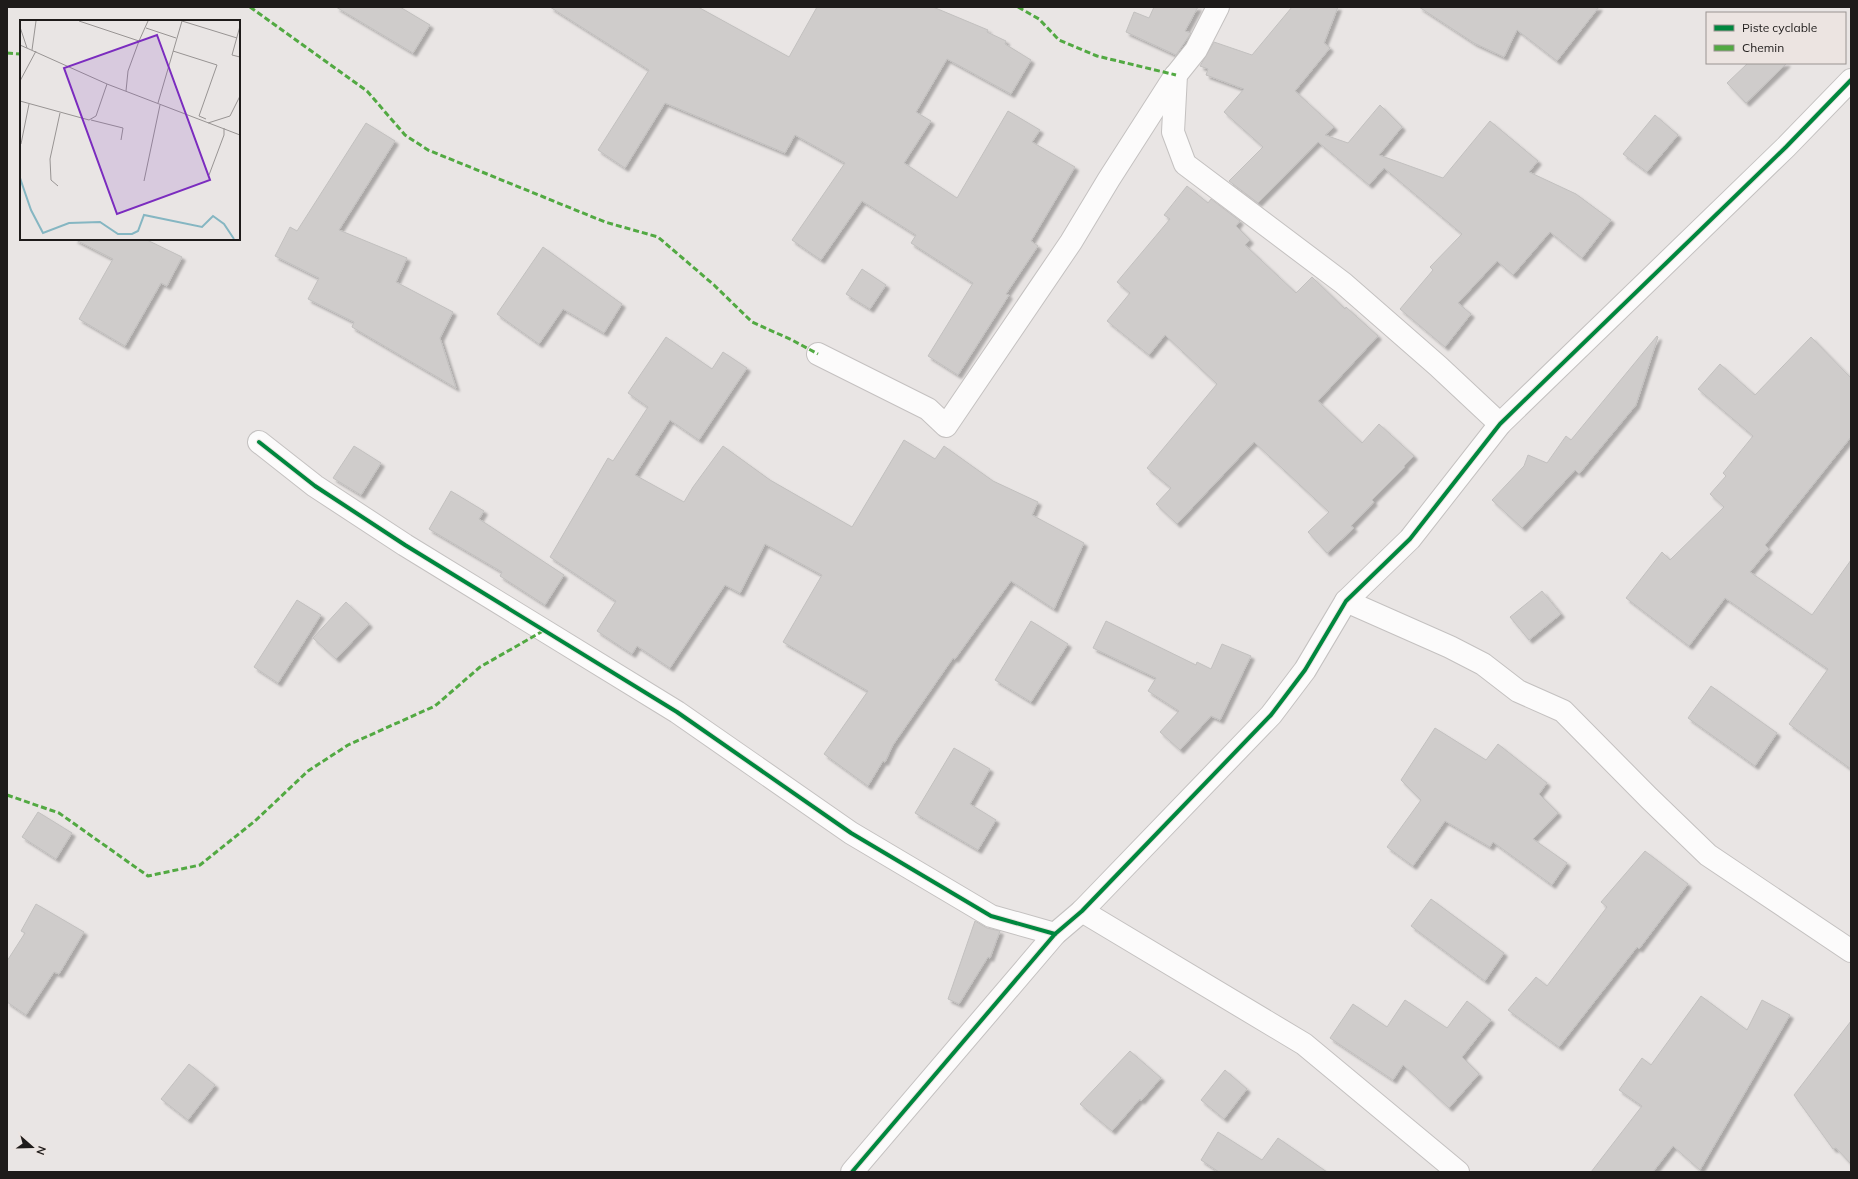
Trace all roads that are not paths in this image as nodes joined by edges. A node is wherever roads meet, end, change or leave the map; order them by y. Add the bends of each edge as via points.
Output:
1 (1218, 7) edge
2 (1176, 75) junction
3 (1851, 80) edge
4 (818, 354) dead end
5 (1500, 424) junction
6 (259, 442) dead end
7 (1346, 601) junction
8 (1082, 911) junction
9 (1055, 934) junction
10 (1851, 951) edge
11 (852, 1172) edge
12 (1458, 1172) edge

1 - 2 street via 1196,50
2 - 4 street via 1071,242 946,426 928,409
2 - 5 street via 1173,132 1185,164 1343,283
3 - 5 street via 1780,153
5 - 7 street via 1410,539
6 - 9 street via 315,486 677,712 858,836 991,916
7 - 8 street via 1305,670 1271,715
7 - 10 street via 1450,647 1483,664 1518,691 1562,710 1708,855
8 - 9 street
8 - 12 street via 1304,1044
9 - 11 street

